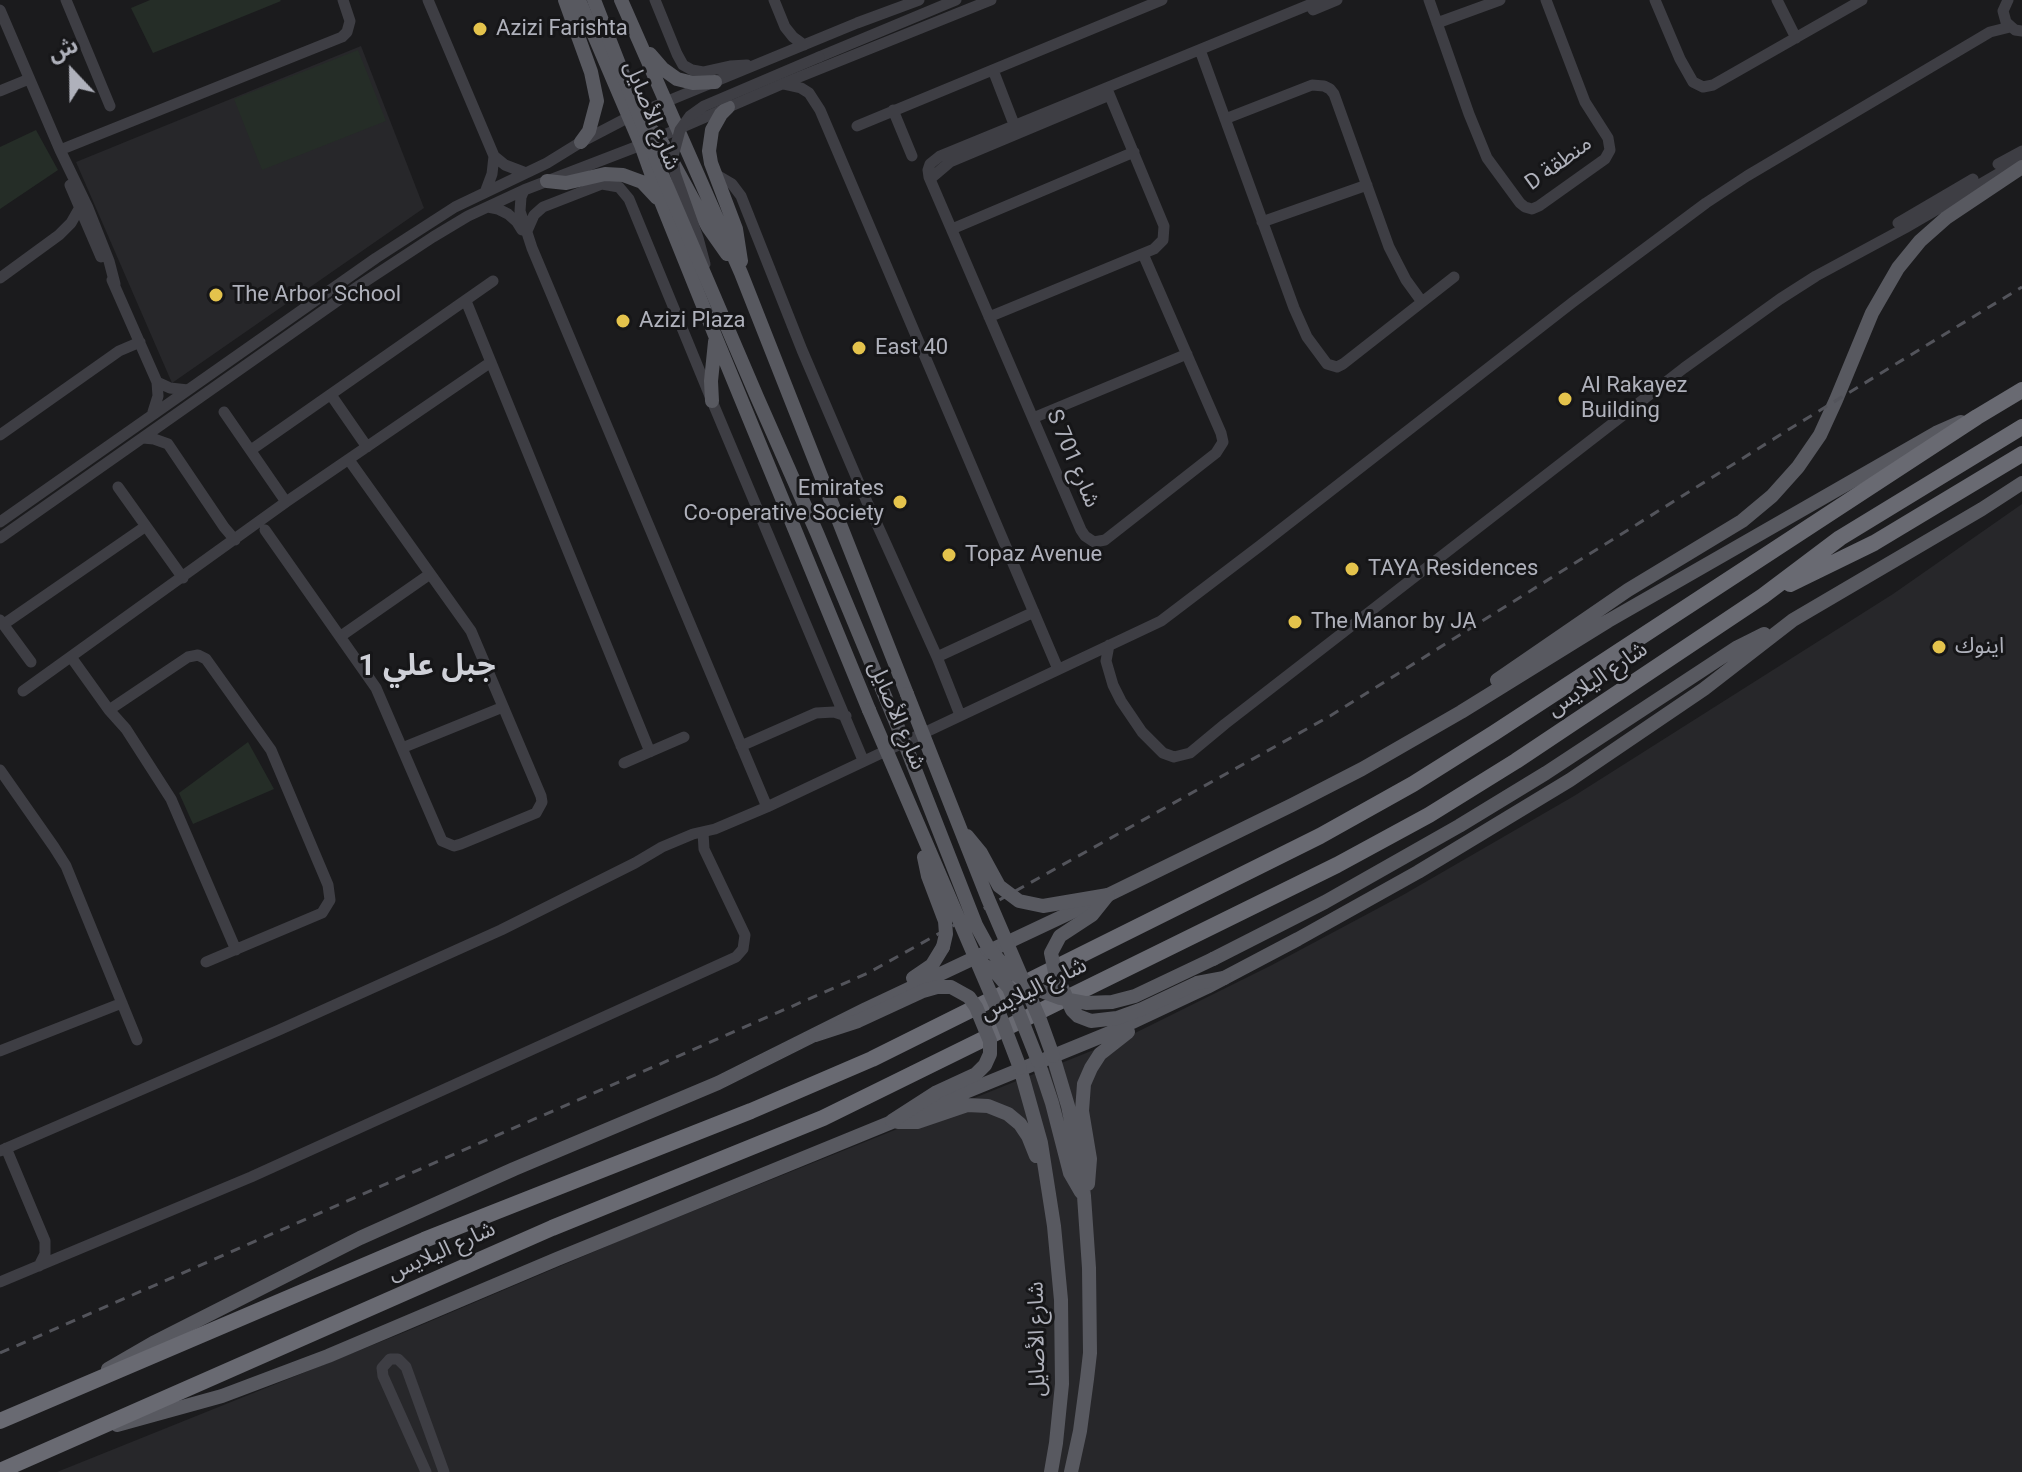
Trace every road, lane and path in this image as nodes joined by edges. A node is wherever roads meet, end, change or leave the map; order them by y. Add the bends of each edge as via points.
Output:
1 (66, 0) edge
2 (343, 0) edge
3 (428, 0) edge
4 (565, 0) edge
5 (579, 0) edge
6 (594, 0) edge
7 (621, 0) edge
8 (655, 0) edge
9 (774, 0) edge
10 (919, 0) edge
11 (956, 0) edge
12 (991, 0) edge
13 (1162, 0) edge
14 (1321, 0) edge
15 (1337, 0) edge
16 (1429, 0) edge
17 (1500, 0) edge
18 (1546, 0) edge
19 (1655, 0) edge
20 (1777, 0) edge
21 (1862, 0) edge
22 (2008, 0) edge
23 (1304, 3) edge
24 (0, 10) edge
25 (1437, 23) junction
26 (2012, 25) edge
27 (785, 27) junction
28 (1796, 38) junction
29 (639, 40) junction
30 (804, 45) junction
31 (1201, 53) junction
32 (782, 54) junction
33 (755, 65) junction
34 (993, 70) junction
35 (29, 79) junction
36 (715, 82) junction
37 (782, 84) junction
38 (0, 91) edge
39 (1109, 92) junction
40 (666, 101) junction
41 (110, 106) dead end
42 (728, 107) junction
43 (893, 110) junction
44 (629, 117) junction
45 (1225, 119) junction
46 (857, 126) dead end
47 (679, 129) junction
48 (1016, 130) junction
49 (659, 137) junction
50 (581, 142) junction
51 (641, 145) junction
52 (60, 150) junction
53 (2022, 151) edge
54 (1134, 152) junction
55 (494, 156) junction
56 (912, 156) dead end
57 (2022, 160) edge
58 (2022, 167) edge
59 (526, 173) junction
60 (715, 174) junction
61 (547, 181) junction
62 (1367, 185) junction
63 (486, 190) junction
64 (524, 190) junction
65 (662, 204) junction
66 (486, 207) junction
67 (79, 209) junction
68 (1262, 222) junction
69 (952, 229) junction
70 (527, 231) junction
71 (59, 235) junction
72 (92, 238) junction
73 (532, 248) junction
74 (1143, 254) junction
75 (1852, 257) junction
76 (741, 273) junction
77 (1454, 277) dead end
78 (0, 278) edge
79 (707, 279) junction
80 (493, 281) dead end
81 (115, 284) junction
82 (466, 301) junction
83 (1422, 302) junction
84 (989, 317) junction
85 (716, 338) junction
86 (140, 342) junction
87 (1187, 354) junction
88 (491, 362) junction
89 (157, 382) junction
90 (188, 390) junction
91 (2022, 390) edge
92 (331, 395) junction
93 (712, 401) junction
94 (224, 412) dead end
95 (151, 414) junction
96 (171, 417) junction
97 (1977, 417) junction
98 (1033, 418) junction
99 (2022, 427) edge
100 (0, 435) edge
101 (143, 438) junction
102 (168, 444) junction
103 (367, 447) junction
104 (251, 450) junction
105 (2022, 454) edge
106 (349, 460) junction
107 (2022, 483) edge
108 (118, 487) dead end
109 (286, 502) junction
110 (0, 522) edge
111 (146, 526) junction
112 (265, 530) dead end
113 (0, 538) edge
114 (235, 540) junction
115 (430, 574) junction
116 (183, 578) junction
117 (1763, 596) junction
118 (1034, 612) junction
119 (2, 622) edge
120 (1780, 629) junction
121 (341, 636) junction
122 (1109, 645) junction
123 (71, 657) junction
124 (937, 657) junction
125 (31, 662) dead end
126 (1058, 669) junction
127 (834, 688) junction
128 (23, 691) dead end
129 (503, 707) junction
130 (109, 710) junction
131 (1461, 712) junction
132 (816, 713) junction
133 (960, 715) junction
134 (846, 716) junction
135 (684, 737) dead end
136 (741, 746) junction
137 (402, 748) junction
138 (650, 752) junction
139 (863, 760) junction
140 (624, 763) dead end
141 (0, 770) edge
142 (767, 807) junction
143 (960, 830) junction
144 (703, 832) junction
145 (922, 836) junction
146 (1108, 895) junction
147 (1008, 942) junction
148 (236, 950) junction
149 (974, 958) junction
150 (206, 962) dead end
151 (1224, 978) junction
152 (122, 1003) junction
153 (866, 1009) junction
154 (1160, 1009) junction
155 (815, 1035) junction
156 (137, 1040) dead end
157 (0, 1051) edge
158 (1053, 1056) junction
159 (1038, 1061) junction
160 (1020, 1068) junction
161 (892, 1121) junction
162 (3, 1150) edge
163 (1047, 1178) junction
164 (1084, 1196) junction
165 (45, 1241) junction
166 (65, 1256) junction
167 (39, 1266) junction
168 (0, 1282) edge
169 (76, 1389) junction
170 (0, 1421) edge
171 (93, 1432) junction
172 (0, 1471) edge
173 (426, 1472) edge
174 (444, 1472) edge
175 (1051, 1472) edge
176 (1071, 1472) edge

1 - 41 street
2 - 52 street via 350,21 342,37
3 - 55 street
4 - 50 main road via 597,101
5 - 44 main road, شارع الأصايل
6 - 79 main road, bridge
7 - 29 main road, شارع الأصايل
8 - 33 street via 687,68 703,72
9 - 27 street
10 - 30 street
11 - 79 street, bridge via 690,116 673,156
12 - 37 street
13 - 34 street
14 - 23 street
15 - 31 street
16 - 25 street, D منطقة
17 - 25 street
18 - 25 street, D منطقة via 1585,102 1610,146 1605,159 1536,208 1520,203 1487,158
19 - 28 street via 1680,59 1693,82 1703,87
20 - 28 street
21 - 28 street
22 - 26 street via 2004,7
23 - 31 street
24 - 35 street
26 - 122 street via 1990,32 1706,203 1173,614
27 - 30 street
27 - 32 street
29 - 36 main road via 677,79
29 - 40 main road, شارع الأصايل
30 - 32 street
31 - 39 street
31 - 45 street
32 - 33 street
33 - 36 street
34 - 43 street
34 - 48 street
35 - 38 street
35 - 52 street
36 - 40 street
37 - 42 street
37 - 118 street via 809,93 820,110
39 - 48 street
39 - 54 street
40 - 44 street
40 - 47 main road, شارع الأصايل
42 - 47 street
42 - 60 main road via 709,139
43 - 46 street
43 - 56 street
44 - 49 main road
44 - 50 street
44 - 51 main road, شارع الأصايل
45 - 62 street via 1312,85 1324,86 1334,94
45 - 68 street
47 - 49 street
47 - 76 main road, شارع الأصايل
48 - 69 street, S 701 شارع via 934,159 930,179
49 - 51 street
49 - 76 main road via 712,234
50 - 59 street
51 - 61 street
51 - 65 main road, شارع الأصايل
52 - 67 street
52 - 81 street
53 - 75 street via 1865,243
54 - 69 street
54 - 74 street via 1165,233 1159,245
55 - 59 street
55 - 63 street
57 - 75 street
58 - 131 main road via 1946,218 1898,268 1872,313 1820,435 1772,496 1501,676
59 - 63 street
60 - 76 main road via 736,229
60 - 124 street via 741,196 802,350
61 - 64 street
61 - 65 main road via 629,176 652,190
62 - 68 street
62 - 83 street via 1389,247
63 - 90 street via 376,258
64 - 66 street
64 - 70 street via 520,211
65 - 85 main road, شارع الأصايل
66 - 73 street via 513,217
66 - 96 street via 360,285
67 - 71 street
67 - 72 street
68 - 83 street via 1299,323 1330,366 1343,364
69 - 84 street, S 701 شارع
70 - 73 street
70 - 93 street via 543,207 602,184 619,187 629,199
71 - 72 street
71 - 78 street
72 - 81 street
73 - 136 street
74 - 84 street
74 - 87 street, S 701 شارع
75 - 122 street via 1780,299 1684,368 1190,753 1163,753 1142,732 1107,667
76 - 143 main road, شارع الأصايل, bridge
77 - 83 street
79 - 120 main road, bridge via 876,673 976,925 996,957 1025,983 1048,994 1099,1003 1135,996 1311,909 1459,826 1736,648
80 - 82 street
81 - 86 street
82 - 88 street
82 - 92 street
84 - 98 street, S 701 شارع
85 - 93 main road
85 - 145 main road, شارع الأصايل, bridge
86 - 89 street
86 - 100 street via 119,351
87 - 98 street
87 - 98 street, S 701 شارع via 1222,436 1221,446 1105,540 1094,542 1083,533
88 - 103 street
88 - 138 street
89 - 90 street
89 - 95 street
90 - 95 street
91 - 97 highway, شارع اليلايس
92 - 103 street
92 - 104 street
93 - 127 street
94 - 104 street
95 - 110 street
96 - 101 street
96 - 102 street
97 - 131 main road via 1936,433 1822,498
97 - 169 highway, شارع اليلايس via 1494,733 1320,836 872,1059 424,1240
99 - 117 highway, شارع اليلايس via 1840,538
101 - 102 street
101 - 113 street
102 - 114 street
103 - 106 street
104 - 109 street
105 - 117 highway via 1874,543
106 - 109 street
106 - 115 street
107 - 120 main road
108 - 111 street
109 - 114 street
111 - 116 street
111 - 119 street
112 - 121 street
114 - 116 street
115 - 121 street
115 - 129 street via 471,631
116 - 123 street
117 - 171 highway, شارع اليلايس via 1516,761 1337,865 823,1118 539,1234
118 - 124 street
118 - 126 street
119 - 125 street
120 - 151 main road via 1704,689 1570,780 1406,879
121 - 137 street via 376,688
122 - 126 street
123 - 128 street
123 - 130 street
124 - 133 street
126 - 133 street
127 - 132 street
127 - 134 street
129 - 137 street
129 - 137 street via 542,802 536,813 461,844 448,844 438,835
130 - 148 street via 175,805
130 - 148 street via 198,655 271,750 330,900 322,913
131 - 146 main road via 1362,769
132 - 134 street
132 - 136 street
133 - 139 street
134 - 139 street
135 - 138 street
136 - 142 street
138 - 140 street
139 - 142 street
141 - 152 street via 66,866
142 - 144 street
143 - 146 main road, bridge via 981,853 999,886 1019,901 1043,906
143 - 147 main road, شارع الأصايل, bridge
144 - 162 street via 352,998
144 - 166 street via 704,849 745,935 736,957
145 - 149 main road, شارع الأصايل, bridge
145 - 153 main road, bridge via 945,921 943,947 927,969
146 - 147 main road, bridge
146 - 151 main road, bridge via 1092,915 1060,936 1051,953 1078,1016 1091,1021 1117,1018 1197,983
147 - 149 main road, bridge
147 - 158 main road, شارع الأصايل, bridge
148 - 150 street
149 - 153 main road
149 - 159 main road, bridge via 1009,988
149 - 160 main road, شارع الأصايل, bridge
151 - 154 main road, bridge
152 - 156 street
152 - 157 street
153 - 155 main road, bridge
154 - 158 main road
154 - 164 main road via 1106,1048 1087,1076 1082,1102 1090,1168
155 - 161 main road, bridge via 937,987 951,987 969,997 990,1041 985,1065
155 - 169 main road via 685,1098 360,1238 153,1343
158 - 159 main road, bridge
158 - 164 main road, شارع الأصايل
159 - 160 main road, bridge
159 - 164 main road via 1070,1173
160 - 161 main road, bridge
160 - 163 main road, شارع الأصايل
161 - 163 main road via 917,1122 967,1105 995,1107 1024,1129
161 - 171 main road via 275,1377
162 - 165 street
163 - 175 main road, شارع الأصايل via 1063,1354
164 - 176 main road, شارع الأصايل via 1090,1353
165 - 166 street
165 - 167 street
166 - 167 street
167 - 168 street
169 - 170 highway, شارع اليلايس
171 - 172 highway, شارع اليلايس
173 - 174 street via 383,1376 390,1359 406,1367

